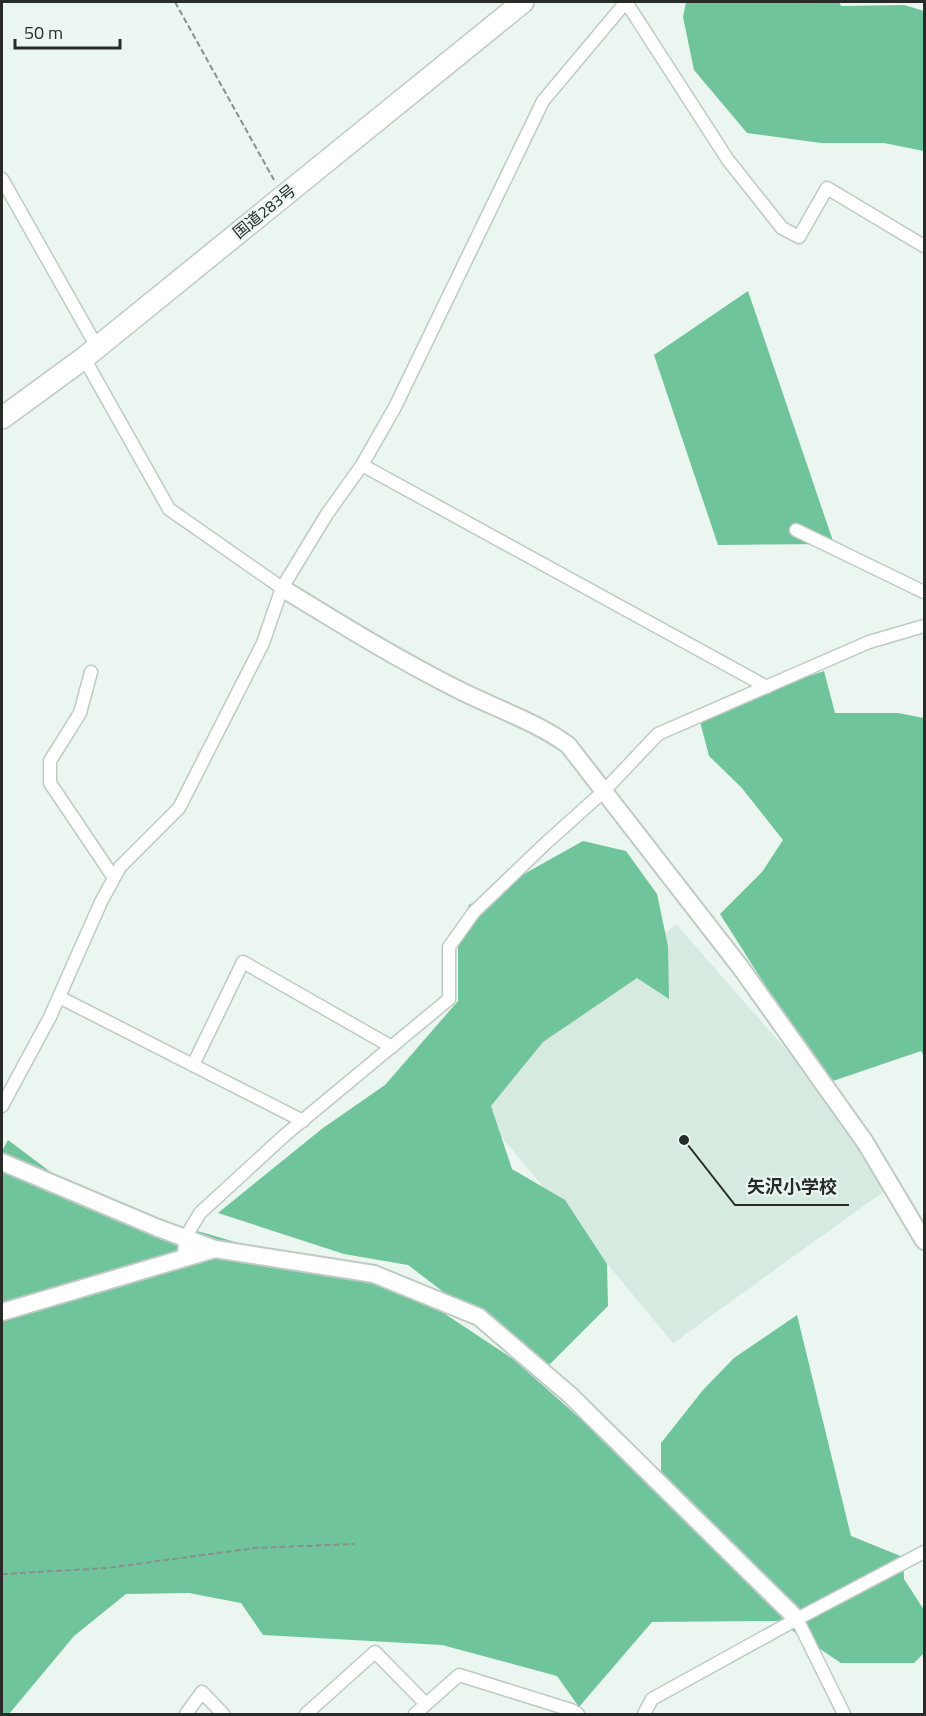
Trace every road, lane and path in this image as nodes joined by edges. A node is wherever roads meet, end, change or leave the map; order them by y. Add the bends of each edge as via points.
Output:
1 (175, 2) edge
2 (523, 2) edge
3 (626, 2) edge
4 (2, 178) edge
5 (283, 195) junction
6 (924, 246) edge
7 (91, 352) junction
8 (2, 418) edge
9 (362, 465) junction
10 (796, 530) dead end
11 (282, 588) junction
12 (924, 592) edge
13 (924, 626) edge
14 (91, 672) dead end
15 (767, 687) junction
16 (604, 791) junction
17 (114, 878) junction
18 (59, 997) junction
19 (392, 1047) junction
20 (193, 1065) junction
21 (2, 1106) edge
22 (303, 1120) junction
23 (2, 1162) edge
24 (185, 1238) junction
25 (924, 1241) edge
26 (214, 1249) junction
27 (184, 1258) junction
28 (2, 1312) edge
29 (354, 1544) dead end
30 (924, 1552) edge
31 (2, 1574) edge
32 (797, 1619) junction
33 (426, 1704) junction
34 (186, 1714) edge
35 (223, 1714) edge
36 (306, 1714) edge
37 (415, 1714) edge
38 (578, 1714) edge
39 (644, 1714) edge
40 (844, 1714) edge

1 - 5 path
2 - 5 highway, 国道283号
3 - 6 street via 728,160 782,228 799,237 827,188
3 - 9 street via 543,101 400,397
4 - 7 street
5 - 7 highway, 国道283号
7 - 8 highway, 国道283号
7 - 11 street via 169,509
9 - 11 street
9 - 15 street
10 - 12 street
11 - 16 street via 457,689 550,732 568,745
11 - 17 street via 263,643 179,808 120,867
13 - 15 street via 869,642
14 - 17 street via 80,713 50,761 50,783
15 - 16 street via 658,734
16 - 19 street via 474,912 449,947 449,999
16 - 25 street via 741,968 865,1142
17 - 18 street
18 - 20 street
18 - 21 street
19 - 20 street via 243,962
19 - 22 street
20 - 22 street
22 - 24 street via 200,1214
23 - 24 street
24 - 26 street
24 - 27 street
26 - 27 street
26 - 32 street via 374,1274 479,1317 570,1395
27 - 28 street
29 - 31 path via 255,1548 107,1568
30 - 32 street
32 - 39 street via 652,1699
32 - 40 street
33 - 36 street via 375,1652
33 - 37 street
33 - 38 street via 459,1675
34 - 35 street via 202,1692

